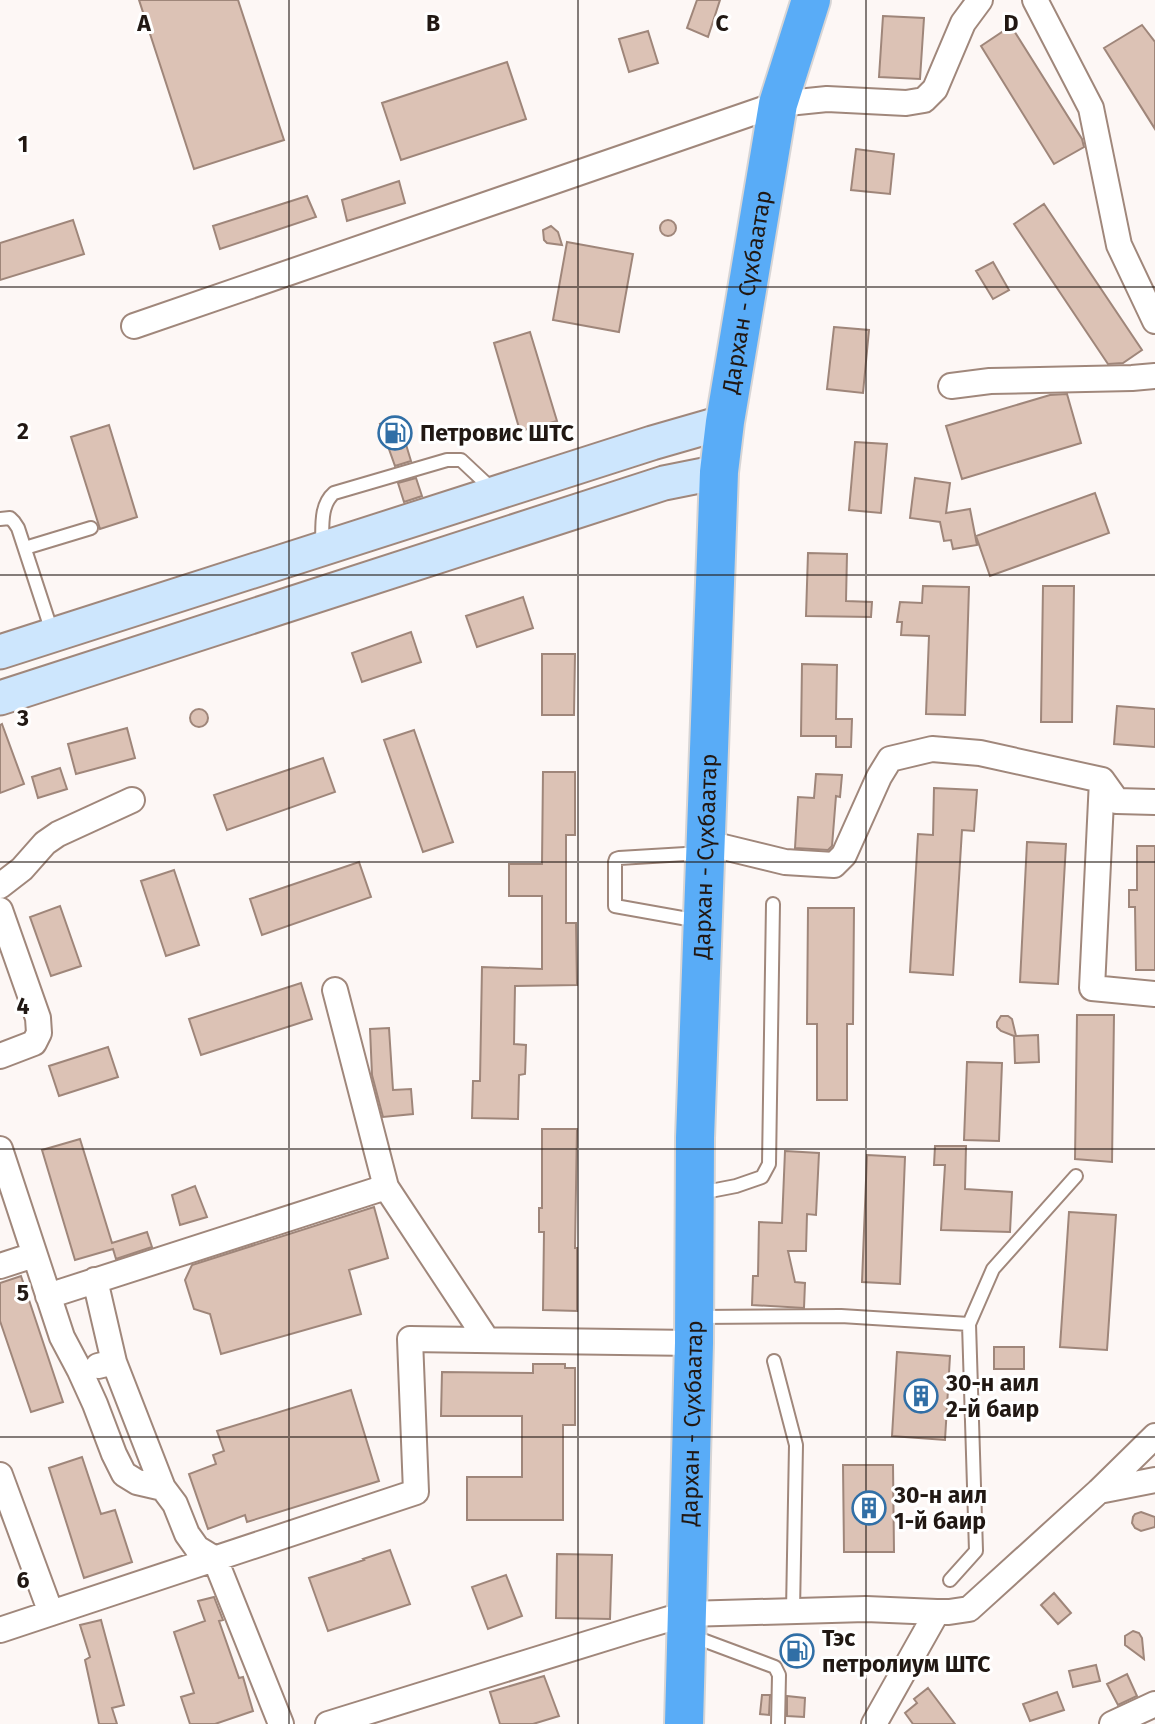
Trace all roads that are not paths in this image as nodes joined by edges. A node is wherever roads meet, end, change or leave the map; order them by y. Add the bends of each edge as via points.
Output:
1 (811, 0) edge
2 (980, 0) edge
3 (1035, 0) edge
4 (778, 104) junction
5 (1155, 321) edge
6 (134, 326) dead end
7 (1155, 376) edge
8 (951, 386) dead end
9 (725, 422) junction
10 (719, 472) junction
11 (495, 493) junction
12 (0, 519) edge
13 (91, 528) dead end
14 (25, 548) junction
15 (322, 549) junction
16 (53, 635) junction
17 (0, 652) edge
18 (0, 698) edge
19 (1102, 780) junction
20 (132, 800) dead end
21 (1155, 802) edge
22 (706, 848) junction
23 (0, 886) edge
24 (773, 904) dead end
25 (0, 910) edge
26 (704, 921) junction
27 (335, 990) dead end
28 (1155, 994) edge
29 (0, 1056) edge
30 (0, 1149) edge
31 (1076, 1176) dead end
32 (386, 1187) junction
33 (695, 1195) junction
34 (34, 1255) junction
35 (0, 1266) edge
36 (95, 1280) junction
37 (48, 1296) junction
38 (969, 1324) junction
39 (694, 1330) junction
40 (487, 1340) junction
41 (774, 1361) dead end
42 (114, 1362) junction
43 (80, 1371) junction
44 (1155, 1436) edge
45 (0, 1475) edge
46 (1155, 1480) edge
47 (163, 1488) junction
48 (1099, 1491) junction
49 (215, 1559) junction
50 (950, 1580) dead end
51 (793, 1611) junction
52 (937, 1612) junction
53 (51, 1613) junction
54 (686, 1624) junction
55 (0, 1630) edge
56 (1155, 1704) edge
57 (281, 1724) edge
58 (328, 1724) edge
59 (684, 1724) edge
60 (778, 1724) edge
61 (874, 1724) edge
62 (1112, 1724) edge

1 - 4 highway, Дархан - Сүхбаатар
2 - 4 street via 963,23 935,89 924,100 827,99
3 - 5 street via 1091,108 1119,245
4 - 6 street
4 - 9 highway, Дархан - Сүхбаатар
7 - 8 street
9 - 10 highway, Дархан - Сүхбаатар
9 - 11 main road
10 - 18 main road via 664,483
10 - 22 highway, Дархан - Сүхбаатар
11 - 15 main road
11 - 15 lane via 461,460 453,459 334,493 324,508
12 - 14 lane via 15,522
13 - 14 lane
14 - 16 lane
15 - 16 main road
16 - 17 main road
19 - 21 street via 1117,802
19 - 22 street via 980,753 932,750 890,759 844,855 834,865
19 - 28 street via 1092,988
20 - 23 street via 58,834
22 - 26 highway, Дархан - Сүхбаатар
22 - 26 lane via 615,862 615,905
24 - 33 lane via 769,1164 762,1177
25 - 29 street via 38,1018 39,1034 34,1043
26 - 33 highway, Дархан - Сүхбаатар
27 - 32 street
30 - 34 street
31 - 38 lane via 993,1269
32 - 36 street
32 - 40 street
33 - 39 highway, Дархан - Сүхбаатар
34 - 35 street
34 - 37 street
36 - 37 street
36 - 42 street
37 - 43 street
38 - 39 lane via 813,1315
38 - 50 lane via 975,1551
39 - 40 street
39 - 54 highway, Дархан - Сүхбаатар
40 - 49 street via 410,1339 416,1492
41 - 51 lane via 796,1445
42 - 43 street
42 - 47 street
43 - 47 street via 124,1474
44 - 48 street
45 - 53 street
46 - 48 street
47 - 49 street via 197,1548
48 - 52 street via 969,1609
49 - 53 street
49 - 57 street
51 - 52 street
51 - 54 street
52 - 61 street
53 - 55 street
54 - 58 street via 621,1633
54 - 59 highway, Дархан - Сүхбаатар
54 - 60 lane via 778,1670
56 - 62 street

